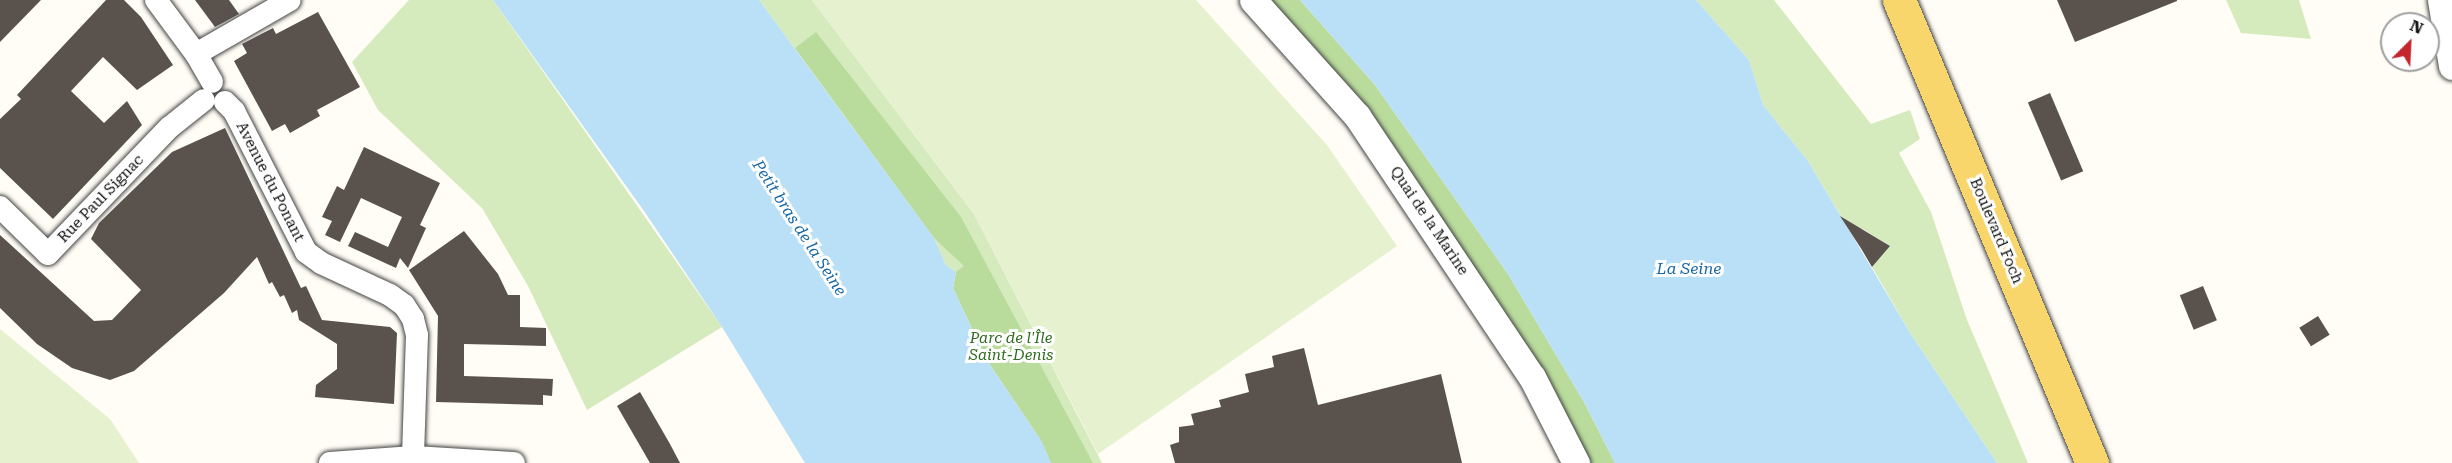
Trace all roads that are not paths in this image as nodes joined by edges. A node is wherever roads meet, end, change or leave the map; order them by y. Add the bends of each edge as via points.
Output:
1 (156, 0) edge
2 (290, 0) edge
3 (1253, 0) edge
4 (1899, 0) edge
5 (2441, 0) edge
6 (196, 54) junction
7 (2452, 66) edge
8 (213, 95) junction
9 (0, 207) edge
10 (413, 457) junction
11 (330, 463) edge
12 (514, 463) edge
13 (1576, 463) edge
14 (2092, 463) edge

1 - 6 street, Avenue du Ponant
2 - 6 street
3 - 13 street, Quai de la Marine via 1357,116 1532,377
4 - 14 main road, Boulevard Foch
5 - 7 street
6 - 8 street, Avenue du Ponant
8 - 9 street, Rue Paul Signac via 170,127 48,254
8 - 10 street, Avenue du Ponant via 234,111 306,252 390,295 404,305 413,319 417,335
10 - 11 street
10 - 12 street

